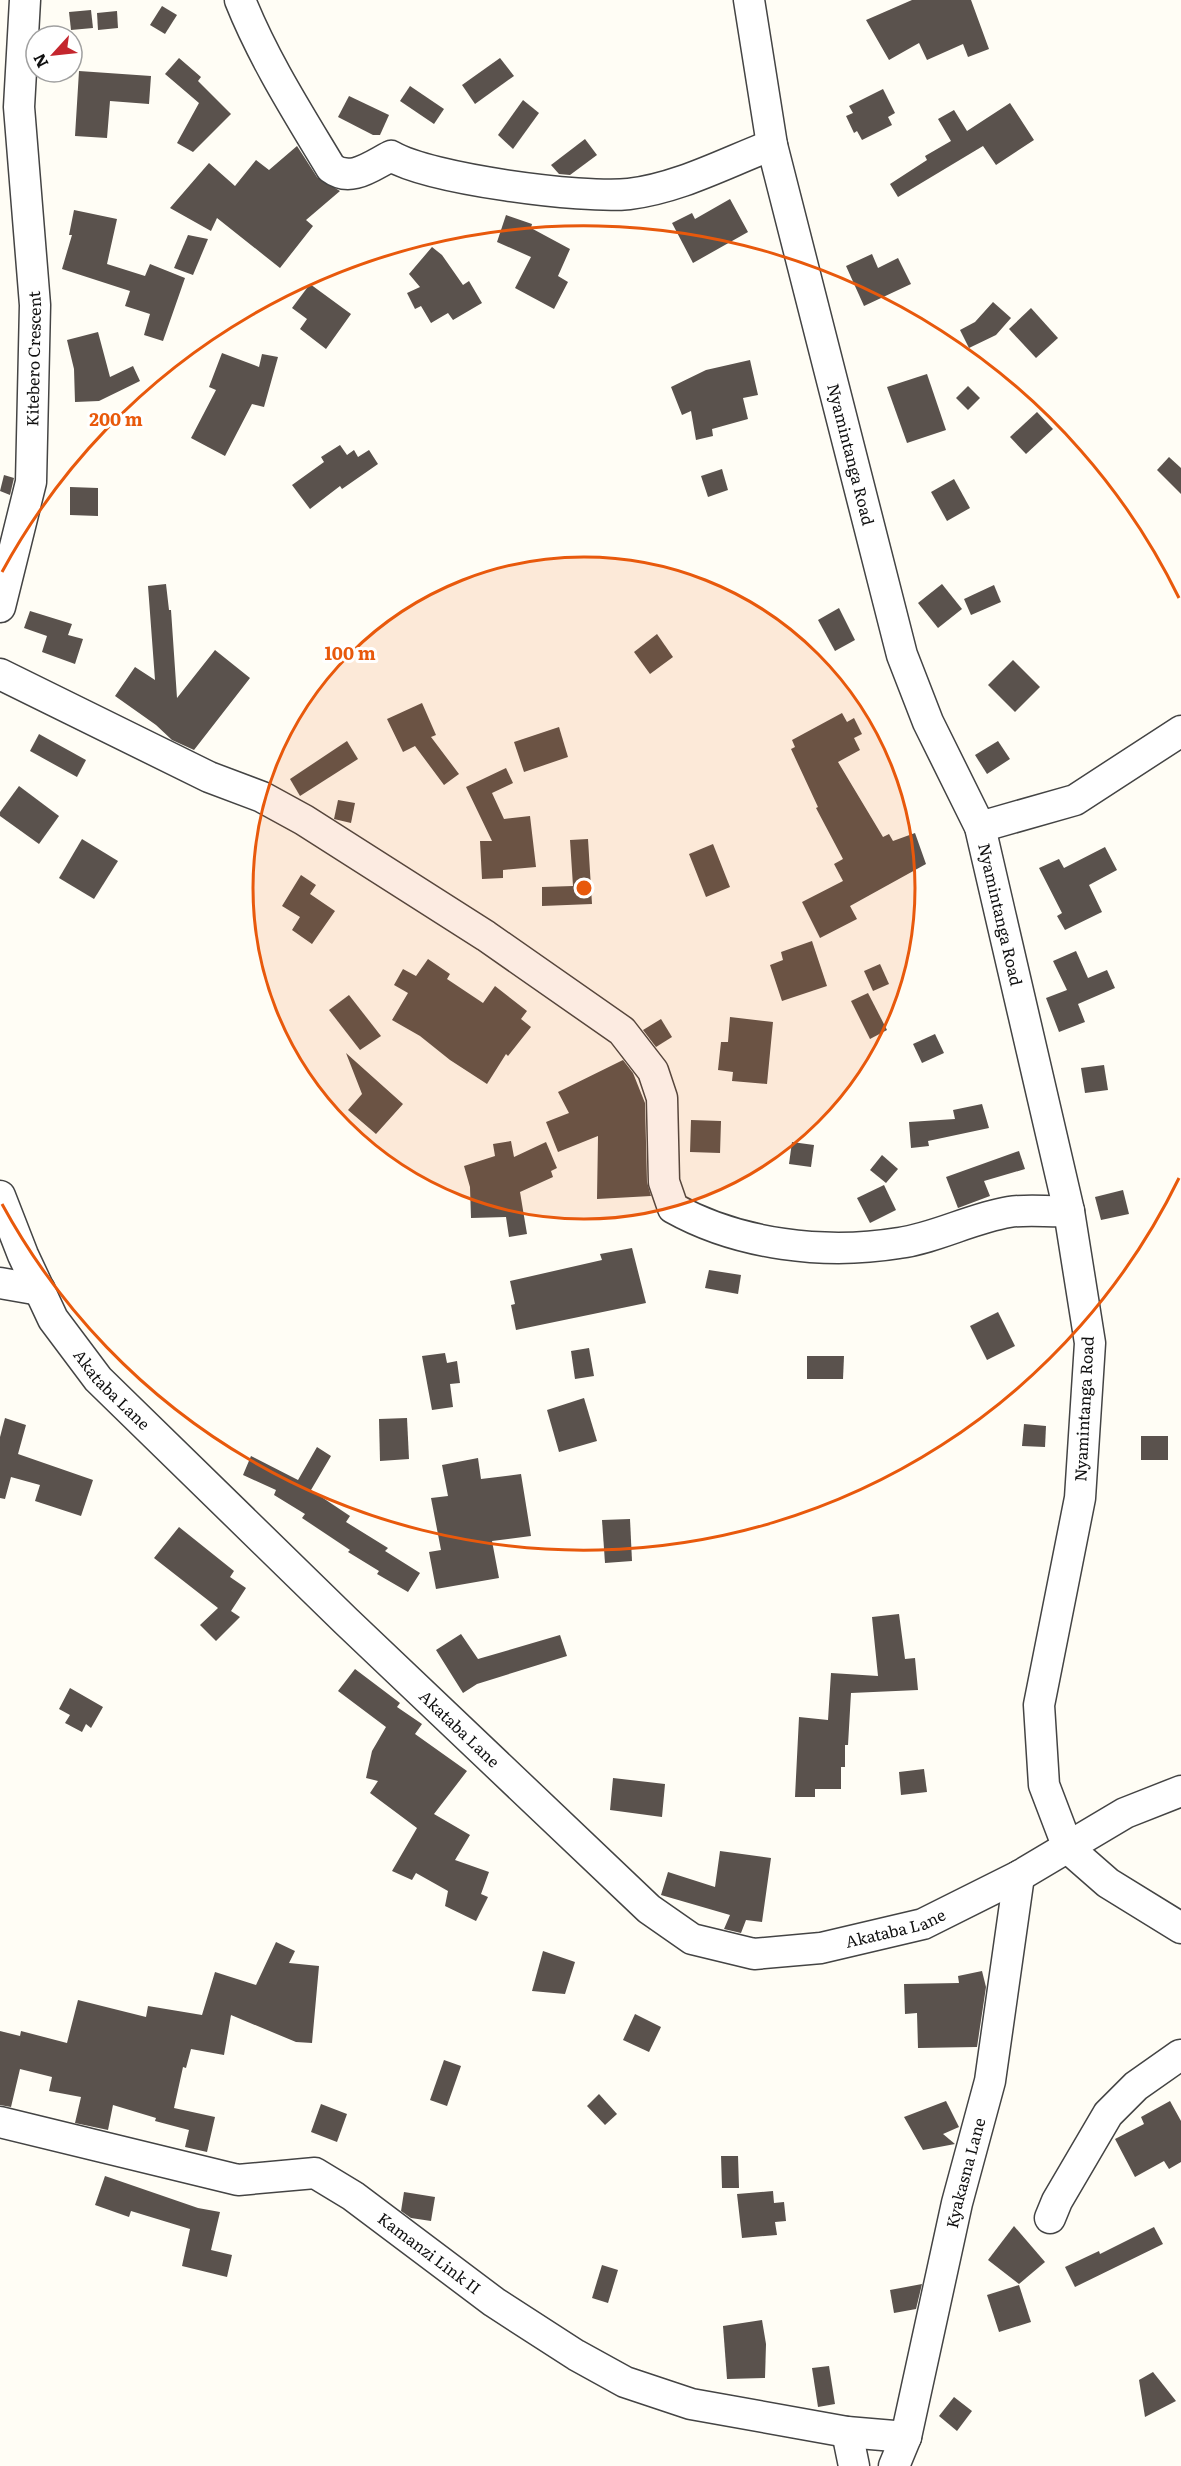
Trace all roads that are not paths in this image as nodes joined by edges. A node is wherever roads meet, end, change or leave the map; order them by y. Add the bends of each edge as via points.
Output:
1 (25, 0) edge
2 (240, 0) edge
3 (749, 0) edge
4 (9, 103) edge
5 (772, 145) junction
6 (0, 607) edge
7 (0, 674) edge
8 (1181, 731) edge
9 (980, 827) junction
10 (0, 1196) edge
11 (1069, 1211) junction
12 (0, 1283) edge
13 (40, 1290) junction
14 (1181, 1791) edge
15 (1068, 1848) junction
16 (1019, 1876) junction
17 (1181, 1928) edge
18 (1180, 2058) edge
19 (0, 2122) edge
20 (1050, 2218) dead end
21 (847, 2432) junction
22 (906, 2437) junction
23 (854, 2466) edge
24 (894, 2466) edge

1 - 4 street, Kitebero Crescent
2 - 5 street via 283,89 331,168 341,175 351,175 391,156 405,164 481,180 558,191 628,194 676,183
3 - 5 street, Nyamintanga Road
4 - 6 street, Kitebero Crescent via 35,304 32,482
5 - 9 street, Nyamintanga Road via 902,656 928,722
7 - 11 street via 304,820 486,936 622,1031 653,1071 662,1098 664,1182 673,1208 697,1221 755,1239 824,1248 901,1243 1010,1212
8 - 9 street via 1075,800
9 - 11 street, Nyamintanga Road
10 - 13 street, Akataba Lane
11 - 15 street, Nyamintanga Road via 1090,1343 1080,1498 1039,1705 1044,1785
12 - 13 street
13 - 16 street, Akataba Lane via 53,1319 98,1379 649,1909 692,1940 754,1954 821,1948 923,1924
14 - 15 street, Akataba Lane via 1125,1813
15 - 16 street, Akataba Lane
15 - 17 street via 1108,1883
16 - 22 street, Kyakasna Lane via 990,2081 957,2204
18 - 20 street via 1136,2086 1108,2114
19 - 21 street, Kamanzi Link II via 238,2180 315,2173 353,2196 494,2302 625,2382 691,2404
21 - 22 street, Kamanzi Link II
21 - 23 street
22 - 24 street, Kyakasna Lane

